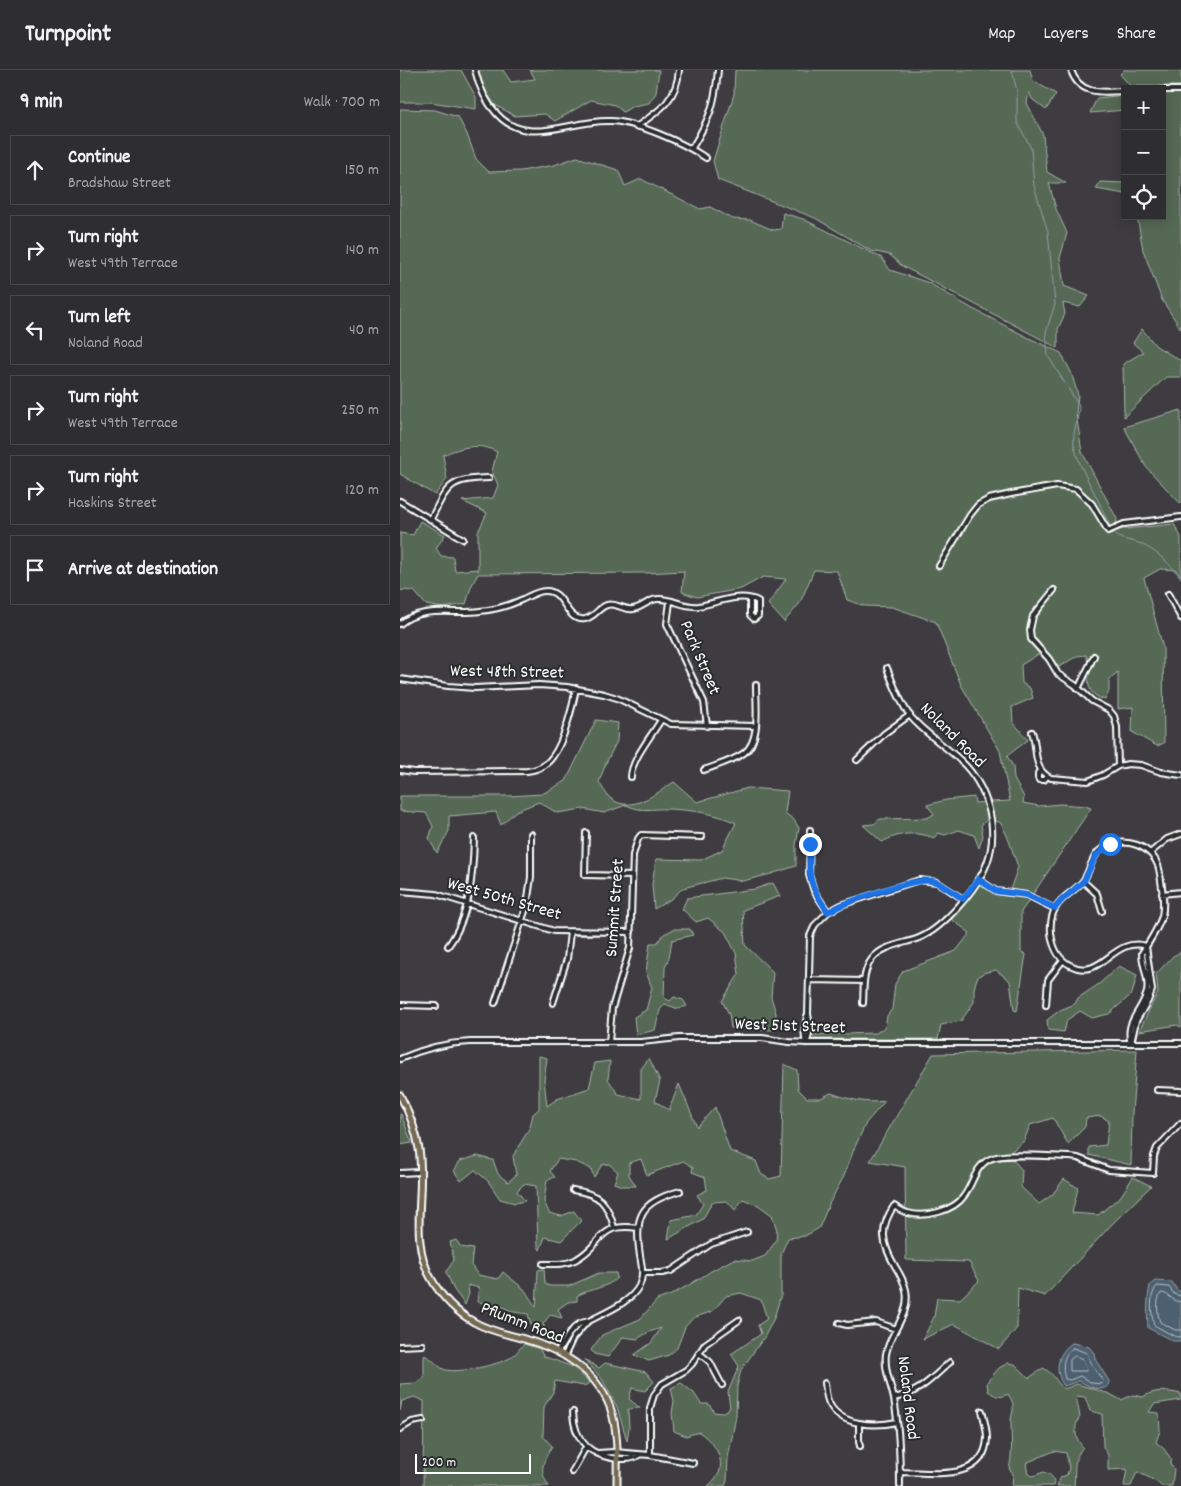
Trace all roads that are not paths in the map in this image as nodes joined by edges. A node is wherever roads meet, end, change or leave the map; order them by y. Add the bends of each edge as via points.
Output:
1 (475, 70) edge
2 (678, 70) edge
3 (718, 70) edge
4 (1072, 70) edge
5 (1166, 90) edge
6 (1181, 90) edge
7 (1121, 91) edge
8 (636, 127) junction
9 (692, 148) junction
10 (706, 158) dead end
11 (489, 478) dead end
12 (400, 501) edge
13 (1181, 517) edge
14 (430, 519) junction
15 (463, 539) dead end
16 (939, 566) dead end
17 (1054, 590) dead end
18 (1168, 594) dead end
19 (750, 599) junction
20 (670, 602) junction
21 (1181, 618) edge
22 (400, 624) edge
23 (1094, 656) dead end
24 (887, 668) dead end
25 (400, 679) edge
26 (756, 686) dead end
27 (576, 688) junction
28 (1078, 689) junction
29 (910, 715) junction
30 (661, 720) junction
31 (707, 726) junction
32 (756, 726) junction
33 (1032, 732) dead end
34 (857, 760) dead end
35 (1118, 766) junction
36 (400, 770) edge
37 (704, 770) dead end
38 (1042, 771) junction
39 (1047, 776) junction
40 (1181, 776) edge
41 (631, 777) dead end
42 (810, 830) dead end
43 (586, 833) dead end
44 (531, 834) dead end
45 (1181, 834) edge
46 (702, 837) dead end
47 (474, 838) dead end
48 (1150, 853) junction
49 (632, 876) junction
50 (978, 879) junction
51 (1084, 881) junction
52 (400, 891) edge
53 (1181, 892) edge
54 (1162, 894) junction
55 (963, 899) junction
56 (466, 904) junction
57 (1055, 908) junction
58 (1102, 911) dead end
59 (828, 912) junction
60 (522, 922) junction
61 (570, 932) junction
62 (631, 932) junction
63 (448, 946) dead end
64 (1146, 946) junction
65 (1063, 960) junction
66 (809, 980) junction
67 (864, 981) junction
68 (495, 1003) dead end
69 (553, 1003) dead end
70 (863, 1003) dead end
71 (400, 1005) edge
72 (1046, 1005) dead end
73 (436, 1006) dead end
74 (609, 1042) junction
75 (806, 1043) junction
76 (1131, 1043) junction
77 (1181, 1044) edge
78 (400, 1059) edge
79 (1157, 1090) dead end
80 (1181, 1092) edge
81 (400, 1095) edge
82 (1180, 1126) edge
83 (420, 1172) junction
84 (400, 1173) edge
85 (573, 1190) dead end
86 (680, 1191) dead end
87 (614, 1227) junction
88 (638, 1228) junction
89 (748, 1232) dead end
90 (543, 1264) dead end
91 (643, 1273) junction
92 (739, 1320) dead end
93 (586, 1322) junction
94 (839, 1323) dead end
95 (896, 1329) junction
96 (570, 1332) junction
97 (575, 1336) junction
98 (400, 1346) edge
99 (422, 1346) dead end
100 (558, 1352) junction
101 (699, 1353) junction
102 (565, 1355) junction
103 (950, 1362) dead end
104 (825, 1383) dead end
105 (722, 1385) dead end
106 (894, 1398) junction
107 (982, 1410) dead end
108 (573, 1412) dead end
109 (423, 1420) dead end
110 (859, 1422) junction
111 (897, 1422) junction
112 (400, 1429) edge
113 (860, 1446) dead end
114 (586, 1447) junction
115 (650, 1455) junction
116 (617, 1456) junction
117 (977, 1462) junction
118 (693, 1463) dead end
119 (982, 1467) dead end
120 (572, 1472) dead end
121 (900, 1472) junction
122 (617, 1486) edge
123 (900, 1486) edge

1 - 8 street via 489,104 501,118 523,130 602,121
2 - 8 street via 678,81 671,98
3 - 9 street via 712,108
4 - 7 street via 1082,87 1101,92
5 - 6 street
8 - 9 street
9 - 10 street
11 - 14 street via 464,479 452,485
12 - 14 street
13 - 16 street via 1124,524 1108,531 1092,504 1076,489 1057,486 1011,494 978,505
14 - 15 street
17 - 28 street via 1034,616 1031,639 1058,674
18 - 21 street
19 - 19 street via 758,601 758,616 754,619 750,616
19 - 20 street via 693,606
20 - 22 street via 658,599 633,609 607,605 591,617 582,619 570,614 557,594 543,591 493,610 426,612
20 - 31 street, Park Street via 667,624 704,702
23 - 28 street
24 - 29 street, Noland Road
25 - 27 street, West 48th Street via 475,688 539,685
26 - 32 street
27 - 30 street, West 48th Street via 617,698
27 - 36 street via 554,755 538,769 527,772
28 - 35 street via 1114,716
29 - 34 street
29 - 50 street, Noland Road via 961,762 978,782 988,805 990,850
30 - 31 street, West 48th Street via 680,726
30 - 41 street via 635,762
31 - 32 street, West 48th Street
32 - 37 street via 754,742 744,754
33 - 38 street via 1036,759
35 - 39 street via 1088,781
35 - 40 street via 1135,764
38 - 39 street
38 - 39 street via 1038,773 1039,780
42 - 59 street via 809,875 814,891
43 - 49 street via 585,875
44 - 60 street via 531,877
45 - 48 street via 1167,839
46 - 49 street, Summit Street via 641,835 633,855
47 - 56 street via 472,878
48 - 51 street via 1130,842 1110,844 1096,856
48 - 54 street via 1160,869
49 - 62 street, Summit Street
50 - 55 street, Noland Road
50 - 57 street via 996,891 1027,895
51 - 57 street
51 - 58 street via 1097,894
52 - 56 street, West 50th Street via 436,894
53 - 54 street
54 - 64 street via 1161,918
55 - 59 street via 937,882 919,880
55 - 67 street, Noland Road via 947,920 934,930 875,956 867,967
56 - 60 street, West 50th Street
56 - 63 street via 457,932
57 - 65 street via 1051,922 1052,938 1057,954
59 - 66 street via 815,925 810,936
60 - 61 street, West 50th Street
60 - 68 street
61 - 62 street, West 50th Street
61 - 69 street via 567,959
62 - 74 street, Summit Street via 629,955 612,1008
64 - 65 street via 1122,947 1090,968 1076,967
64 - 76 street via 1142,953 1148,972 1146,1000 1130,1024
65 - 72 street via 1048,980
66 - 67 street
66 - 75 street via 808,1014 804,1027
67 - 70 street, Noland Road
71 - 73 street
74 - 75 street, West 51st Street via 743,1038
74 - 78 street, West 51st Street via 462,1042 421,1050
75 - 76 street, West 51st Street
76 - 77 street, West 51st Street
79 - 80 street
81 - 83 main road, Pflumm Road via 416,1134
82 - 95 street, Noland Road via 1155,1152 1153,1173 1109,1170 1070,1157 1000,1156 984,1163 964,1197 952,1207 917,1215 894,1206 885,1222 884,1241 904,1282 907,1302
83 - 84 street
83 - 100 main road, Pflumm Road via 420,1247 425,1268 447,1301 463,1316 483,1327 542,1344
85 - 87 street via 588,1192 600,1199
86 - 88 street via 654,1200 644,1212
87 - 88 street
87 - 90 street via 574,1261
88 - 91 street
89 - 91 street via 710,1244 671,1271
91 - 93 street via 631,1296
92 - 101 street via 705,1344
93 - 96 street
93 - 97 street
94 - 95 street via 876,1322
95 - 106 street, Noland Road via 886,1359
96 - 97 street
96 - 100 street
97 - 102 street
98 - 99 street
100 - 102 main road, Pflumm Road
101 - 105 street via 710,1362
101 - 115 street via 686,1370 668,1379 654,1394 650,1408
102 - 116 main road, Pflumm Road via 602,1389 614,1421
103 - 106 street via 922,1388
104 - 110 street via 829,1403 835,1412
106 - 111 street, Noland Road
107 - 117 street via 987,1437
108 - 114 street via 575,1429
109 - 112 street
110 - 111 street
110 - 113 street
111 - 121 street, Noland Road
114 - 116 street via 606,1458
114 - 120 street
115 - 116 street via 634,1458
115 - 118 street
116 - 122 main road, Pflumm Road
117 - 119 street
117 - 121 street via 956,1472
121 - 123 street, Noland Road

